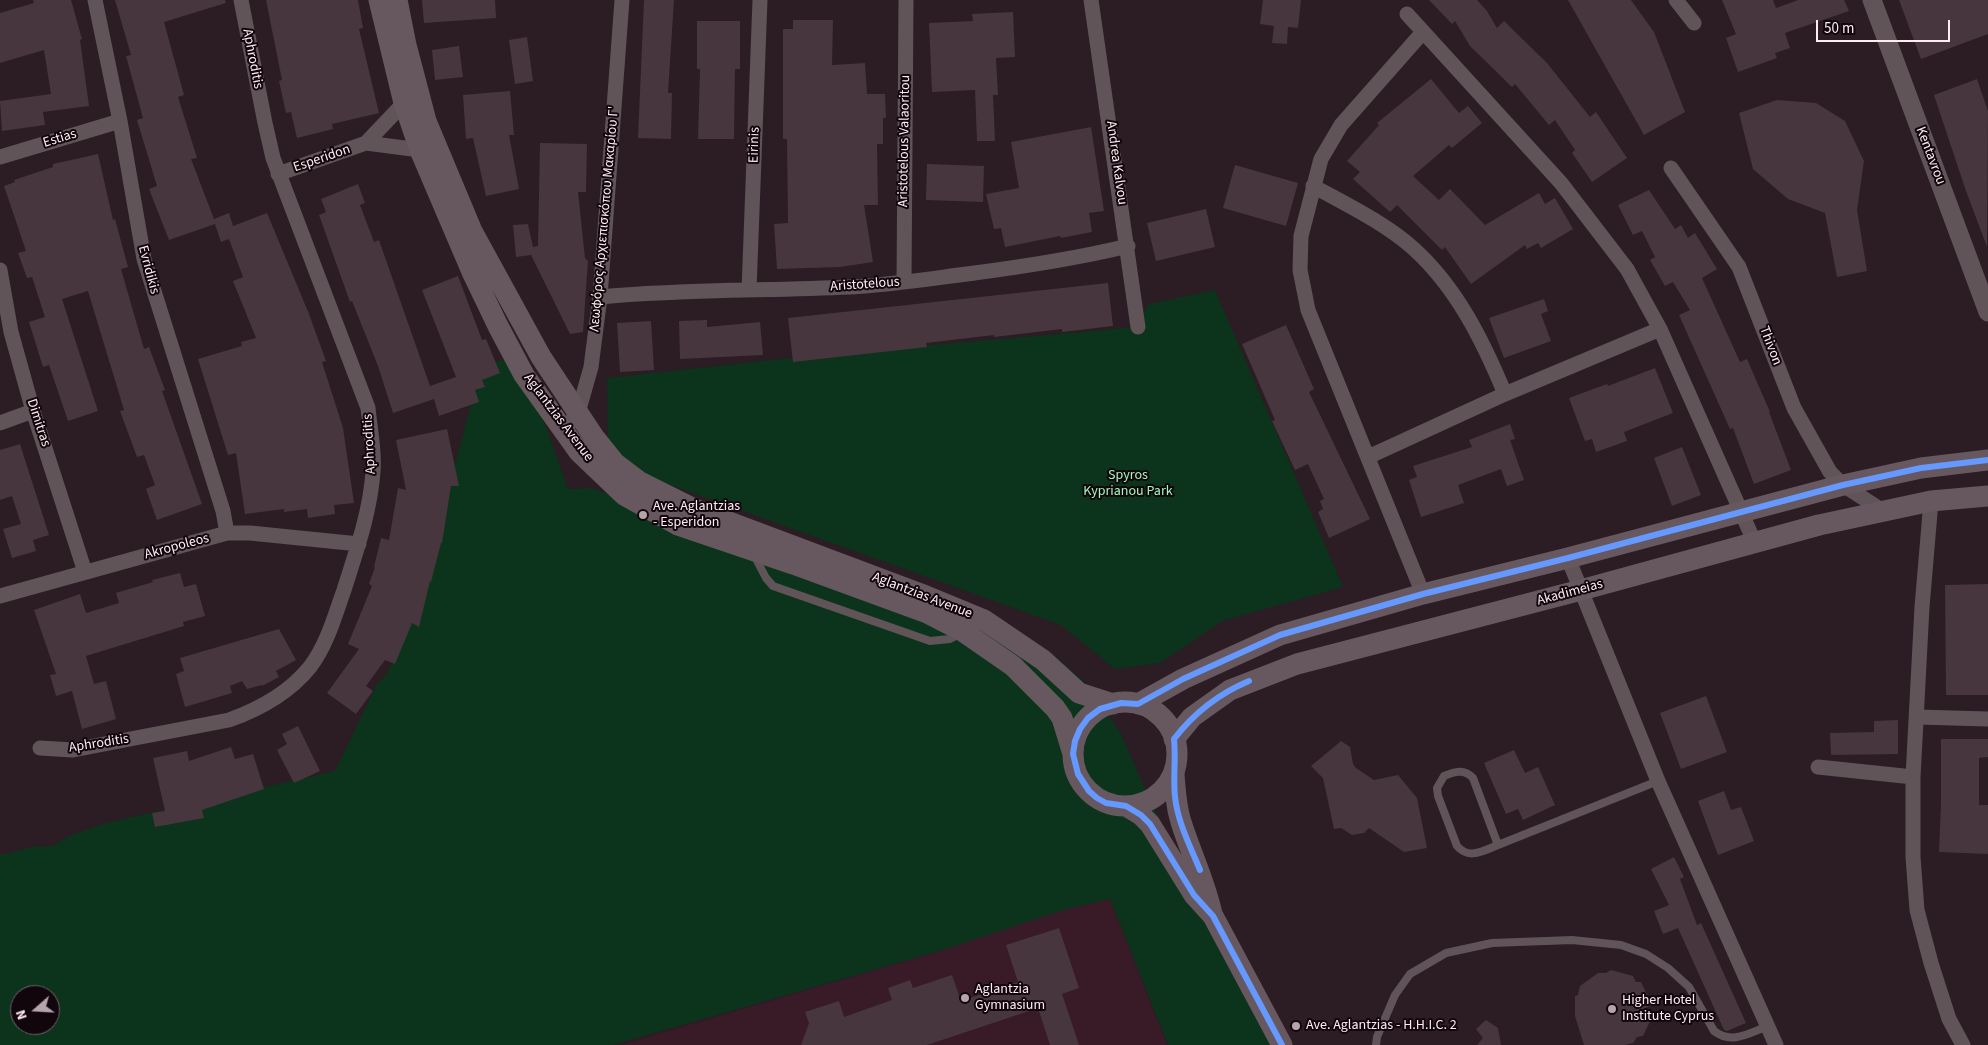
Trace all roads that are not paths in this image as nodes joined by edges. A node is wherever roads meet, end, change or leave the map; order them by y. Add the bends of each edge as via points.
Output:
1 (95, 0) edge
2 (241, 0) edge
3 (379, 0) edge
4 (397, 0) edge
5 (622, 0) edge
6 (760, 0) edge
7 (906, 0) edge
8 (1091, 0) edge
9 (1676, 0) edge
10 (1872, 0) edge
11 (1407, 14) dead end
12 (1694, 23) dead end
13 (1423, 32) junction
14 (404, 103) junction
15 (120, 121) junction
16 (366, 143) junction
17 (420, 150) junction
18 (0, 157) edge
19 (1671, 168) dead end
20 (278, 174) junction
21 (1313, 186) junction
22 (1128, 246) junction
23 (0, 270) edge
24 (904, 282) junction
25 (749, 290) junction
26 (600, 297) junction
27 (1986, 300) edge
28 (1138, 327) dead end
29 (1660, 329) junction
30 (1505, 394) junction
31 (33, 411) junction
32 (578, 413) junction
33 (0, 423) edge
34 (564, 430) junction
35 (1368, 457) junction
36 (1988, 460) edge
37 (1843, 485) junction
38 (1988, 496) edge
39 (1931, 501) junction
40 (1741, 511) junction
41 (1882, 511) junction
42 (227, 533) junction
43 (1754, 541) junction
44 (359, 544) junction
45 (1568, 558) junction
46 (85, 572) junction
47 (1581, 590) junction
48 (1423, 594) junction
49 (0, 596) edge
50 (1113, 704) junction
51 (1138, 704) junction
52 (1917, 717) junction
53 (1988, 719) edge
54 (1174, 739) junction
55 (40, 748) dead end
56 (1074, 754) junction
57 (1818, 767) dead end
58 (1174, 773) junction
59 (1913, 777) junction
60 (1658, 781) junction
61 (1126, 806) junction
62 (1498, 845) junction
63 (1213, 916) junction
64 (1768, 1026) junction
65 (1282, 1045) edge
66 (1376, 1045) edge
67 (1776, 1045) edge
68 (1963, 1045) edge

1 - 15 street, Evridikis
2 - 20 street, Aphroditis
3 - 14 main road, Aglantzias Avenue
4 - 32 main road, Aglantzias Avenue via 426,121 472,231 541,357
5 - 26 street, Λεωφόρος Αρχιεπισκόπου Μακαρίου Γ'
6 - 25 street, Eirinis
7 - 24 street, Aristotelous Valaoritou
8 - 22 street, Andrea Kalvou
9 - 12 street
10 - 27 street, Kentavrou
11 - 13 street
13 - 21 street via 1341,125 1322,159
13 - 29 street via 1578,203 1627,269
14 - 16 street, Esperidon
14 - 17 main road, Aglantzias Avenue
15 - 18 street, Estias
15 - 42 street, Evridikis via 144,258 223,511
16 - 17 street, Esperidon
16 - 20 street, Esperidon
17 - 34 main road, Aglantzias Avenue via 498,326 526,378
19 - 37 street, Thivon via 1739,267 1794,408 1830,472
20 - 44 street, Aphroditis via 368,408 373,472
21 - 30 street via 1392,234 1431,268 1479,336
21 - 35 street via 1301,236 1301,278 1308,310
22 - 24 street, Aristotelous via 1008,268
22 - 28 street, Andrea Kalvou
23 - 31 street, Dimitras via 11,332
24 - 25 street, Aristotelous
25 - 26 street, Aristotelous
26 - 32 street, Λεωφόρος Αρχιεπισκόπου Μακαρίου Γ' via 591,368
29 - 30 street
29 - 40 street
30 - 35 street
31 - 33 street
31 - 46 street, Dimitras
32 - 34 street, Λεωφόρος Αρχιεπισκόπου Μακαρίου Γ'
32 - 50 main road, Aglantzias Avenue via 615,463 640,482 730,524 984,620 1043,660 1079,693
34 - 56 main road, Aglantzias Avenue via 579,452 624,495 678,525 927,613 964,632 1013,666 1055,708 1062,718
35 - 48 street
36 - 37 main road via 1921,468
37 - 40 main road
37 - 41 street, Thivon
38 - 39 main road, Akadimeias
39 - 41 main road, Akadimeias
39 - 52 street
40 - 43 street
40 - 45 main road
41 - 43 main road, Akadimeias
42 - 44 street, Akropoleos
42 - 46 street, Akropoleos
43 - 47 main road, Akadimeias
44 - 55 street, Aphroditis via 321,649 296,683 271,701 229,720 73,750
45 - 47 street
45 - 48 main road
46 - 49 street, Akropoleos
47 - 54 main road, Akadimeias via 1296,664 1230,690 1192,717
47 - 60 street
48 - 51 main road via 1280,635 1183,679
50 - 51 main road
50 - 56 main road via 1088,718 1078,735
51 - 54 main road via 1161,717
52 - 53 street
52 - 59 street
54 - 58 main road via 1177,756
56 - 61 main road via 1078,774 1089,791 1106,803
57 - 59 street
58 - 61 main road via 1158,794 1143,803
58 - 63 main road via 1175,798 1181,822 1207,888
59 - 68 street via 1917,910 1930,964 1949,1019
60 - 62 lane
60 - 64 street
61 - 63 main road via 1150,824 1194,895
62 - 62 lane via 1472,855 1456,846 1438,796 1437,788 1444,776 1458,771 1473,778
63 - 65 main road
64 - 66 lane via 1732,1038 1720,1035 1689,987 1668,968 1646,954 1621,946 1572,940 1492,943 1446,953 1410,974 1395,995
64 - 67 street

